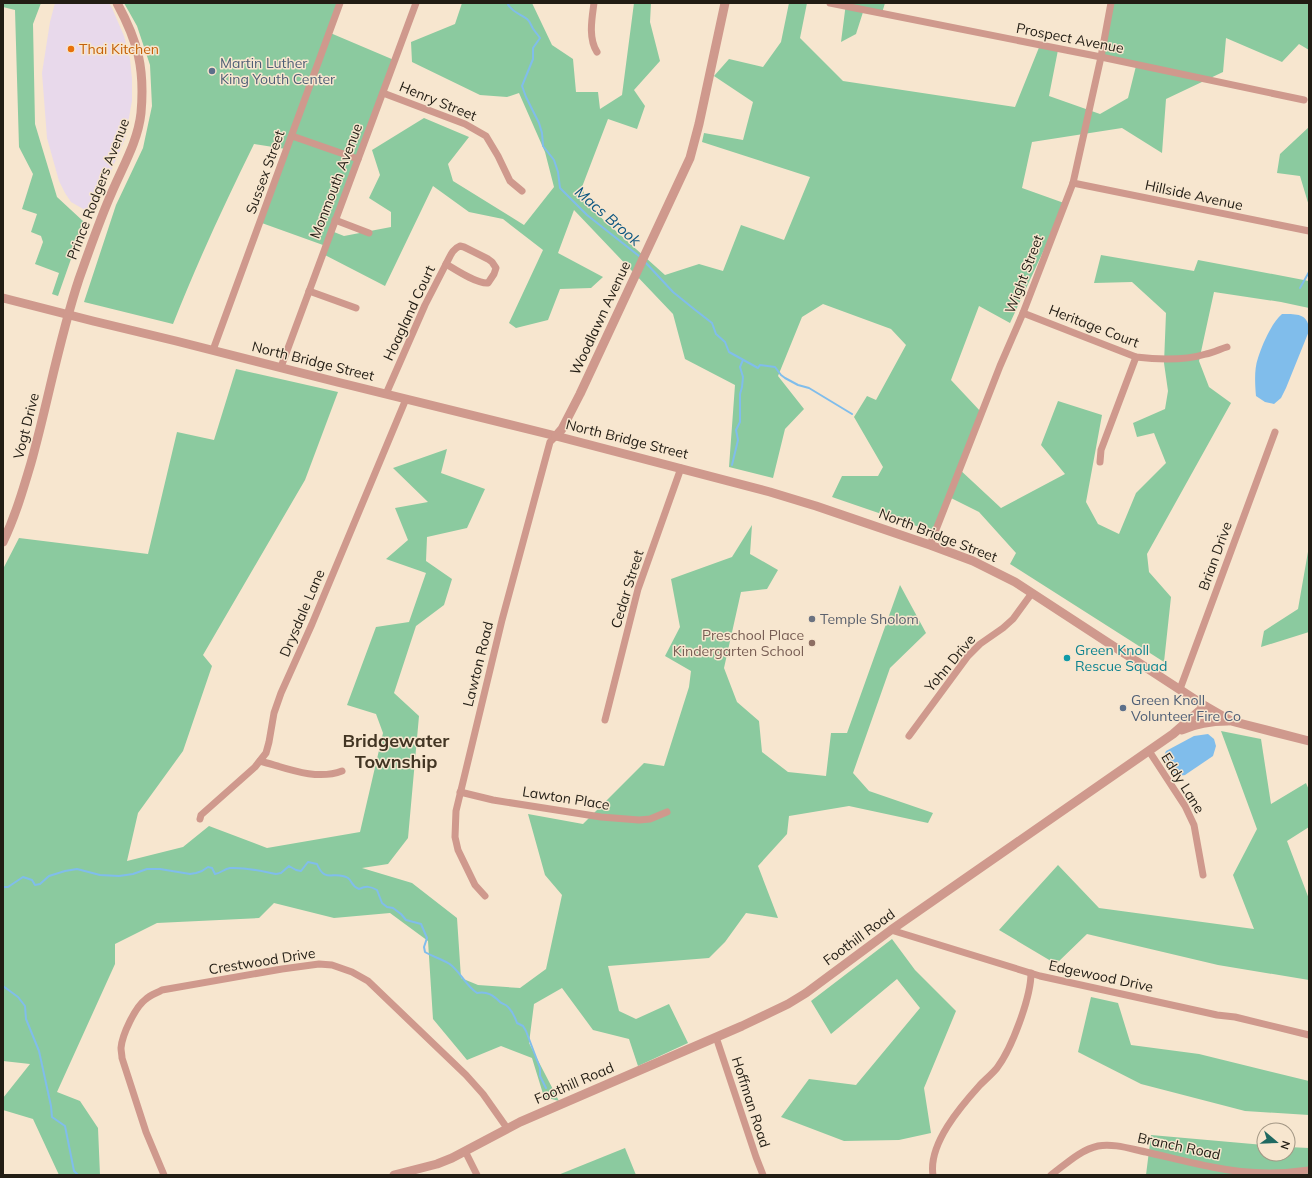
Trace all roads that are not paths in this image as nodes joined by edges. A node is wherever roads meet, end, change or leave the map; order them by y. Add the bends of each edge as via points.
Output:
1 (117, 3) edge
2 (340, 3) edge
3 (416, 3) edge
4 (594, 3) edge
5 (725, 3) edge
6 (830, 3) edge
7 (1111, 3) edge
8 (597, 52) dead end
9 (1101, 57) junction
10 (384, 93) junction
11 (1304, 100) dead end
12 (292, 136) junction
13 (358, 160) junction
14 (1073, 184) junction
15 (522, 191) dead end
16 (335, 220) junction
17 (1309, 232) edge
18 (369, 233) dead end
19 (446, 264) junction
20 (309, 291) junction
21 (3, 298) edge
22 (356, 308) dead end
23 (1023, 313) junction
24 (68, 315) junction
25 (1227, 347) dead end
26 (213, 350) junction
27 (1136, 357) junction
28 (281, 367) junction
29 (386, 394) junction
30 (406, 399) junction
31 (1274, 432) dead end
32 (556, 436) junction
33 (1100, 462) dead end
34 (681, 468) junction
35 (3, 542) edge
36 (930, 545) junction
37 (1032, 593) junction
38 (1180, 689) junction
39 (1205, 706) junction
40 (605, 720) dead end
41 (1231, 721) junction
42 (1173, 734) junction
43 (908, 736) dead end
44 (1309, 741) edge
45 (1148, 752) junction
46 (260, 761) junction
47 (342, 771) dead end
48 (460, 792) junction
49 (667, 812) dead end
50 (200, 819) dead end
51 (1203, 875) dead end
52 (485, 896) dead end
53 (891, 930) junction
54 (1031, 973) junction
55 (1309, 1035) edge
56 (716, 1037) junction
57 (507, 1128) junction
58 (465, 1151) junction
59 (1309, 1170) edge
60 (164, 1175) edge
61 (394, 1175) edge
62 (477, 1175) edge
63 (763, 1175) edge
64 (933, 1175) edge
65 (1052, 1175) edge

1 - 24 street, Prince Rodgers Avenue via 135,40 139,57 142,80 139,123
2 - 12 street, Sussex Street
3 - 10 street, Monmouth Avenue
4 - 8 street via 591,22 593,43
5 - 32 street, Woodlawn Avenue via 690,158 580,394 562,430
6 - 9 street, Prospect Avenue
7 - 9 street, Wight Street
9 - 11 street, Prospect Avenue
9 - 14 street, Wight Street
10 - 13 street, Monmouth Avenue
10 - 15 street, Henry Street via 465,124 486,136 510,181
12 - 13 street
12 - 26 street, Sussex Street
13 - 16 street, Monmouth Avenue
14 - 17 street, Hillside Avenue
14 - 23 street, Wight Street
16 - 18 street
16 - 20 street, Monmouth Avenue
19 - 19 street, Hoagland Court via 484,283 488,283 496,268 488,259 460,246 453,250
19 - 29 street, Hoagland Court
20 - 22 street
20 - 28 street, Monmouth Avenue
21 - 24 street, North Bridge Street
23 - 27 street, Heritage Court
23 - 36 street, Wight Street
24 - 26 street, North Bridge Street
24 - 35 street, Vogt Drive via 22,497
25 - 27 street, Heritage Court via 1187,358
26 - 28 street, North Bridge Street
27 - 33 street
28 - 29 street, North Bridge Street
29 - 30 street, North Bridge Street
30 - 32 street, North Bridge Street
30 - 46 street, Drysdale Lane via 281,693 266,753
31 - 38 street, Brian Drive
32 - 34 street, North Bridge Street
32 - 48 street, Lawton Road via 550,442 502,620
34 - 36 street, North Bridge Street via 816,506
34 - 40 street, Cedar Street via 638,589
36 - 37 street, North Bridge Street via 995,571
37 - 38 street, North Bridge Street
37 - 43 street, Yohn Drive via 1008,624 972,652
38 - 39 street, North Bridge Street
39 - 41 street
39 - 42 street, Foothill Road
41 - 42 street via 1198,723
41 - 44 street
42 - 45 street, Foothill Road
45 - 51 street, Eddy Lane via 1192,820
45 - 53 street, Foothill Road
46 - 47 street via 308,774 334,774
46 - 50 street, Drysdale Lane via 201,815
48 - 49 street, Lawton Place via 492,800 601,817 639,820 650,819
48 - 52 street, Lawton Road via 455,824 458,850 475,885
53 - 54 street, Edgewood Drive
53 - 56 street, Foothill Road via 788,1004
54 - 55 street, Edgewood Drive
54 - 64 street via 1024,1010 1008,1050 997,1068 960,1108 942,1137 936,1148
56 - 57 street, Foothill Road
56 - 63 street, Hoffman Road
57 - 58 street, Foothill Road
57 - 60 street, Crestwood Drive via 462,1070 368,981 332,965 282,968 162,990 146,998 135,1011 122,1040 122,1058 146,1132
58 - 61 street, Foothill Road via 437,1164
58 - 62 street
59 - 65 street, Branch Road via 1262,1174 1241,1172 1134,1149 1107,1146 1082,1152

